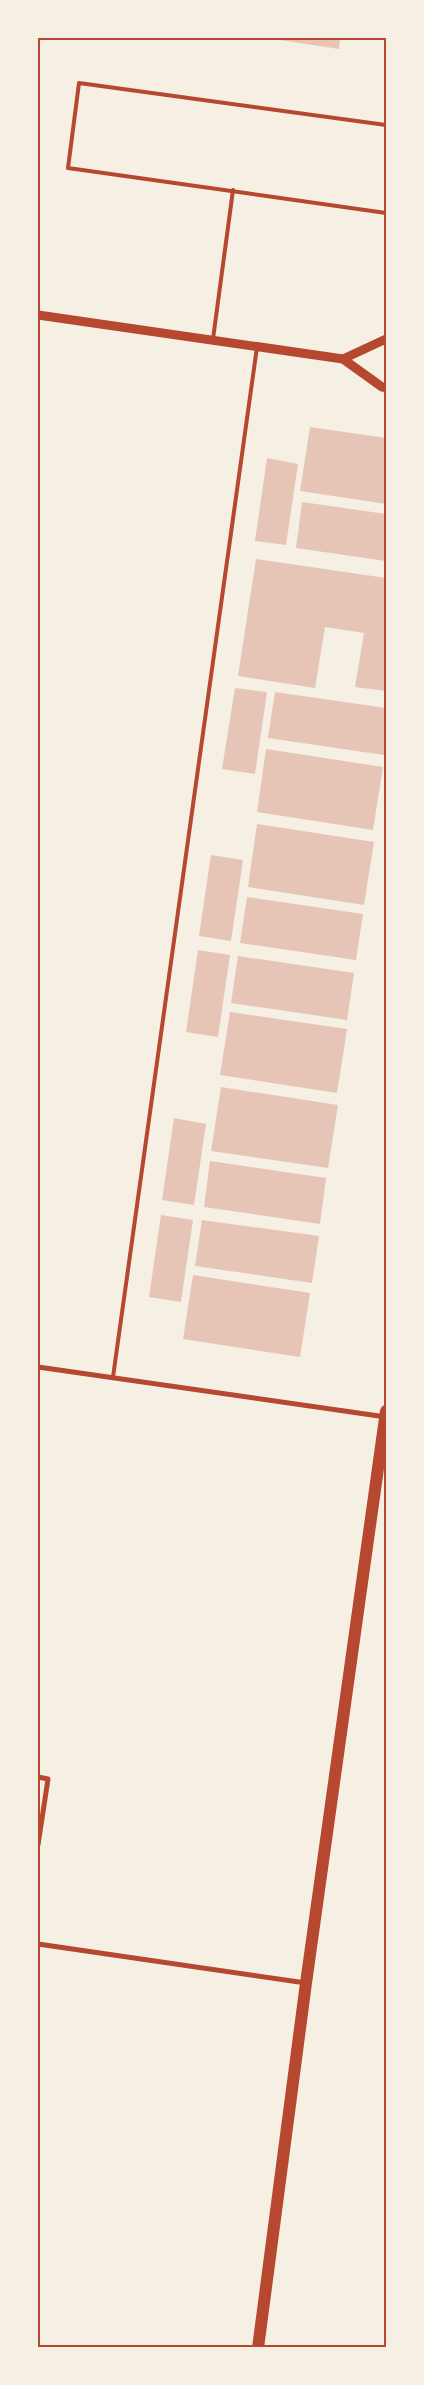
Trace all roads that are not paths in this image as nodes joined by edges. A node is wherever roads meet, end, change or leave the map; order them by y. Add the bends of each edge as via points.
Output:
1 (386, 125) edge
2 (233, 190) junction
3 (386, 213) edge
4 (38, 315) edge
5 (386, 339) edge
6 (212, 341) junction
7 (257, 347) junction
8 (344, 359) junction
9 (386, 388) edge
10 (38, 1367) edge
11 (113, 1377) junction
12 (386, 1414) edge
13 (38, 1777) edge
14 (38, 1845) edge
15 (38, 1944) edge
16 (306, 1983) junction
17 (258, 2348) edge

1 - 2 lane via 79,83 68,168
2 - 3 lane
2 - 6 lane
4 - 6 street
5 - 8 street
6 - 7 street
7 - 8 street
7 - 11 lane
8 - 9 street
10 - 11 street
11 - 12 street
12 - 16 main road
13 - 14 street via 48,1779
15 - 16 street
16 - 17 main road

